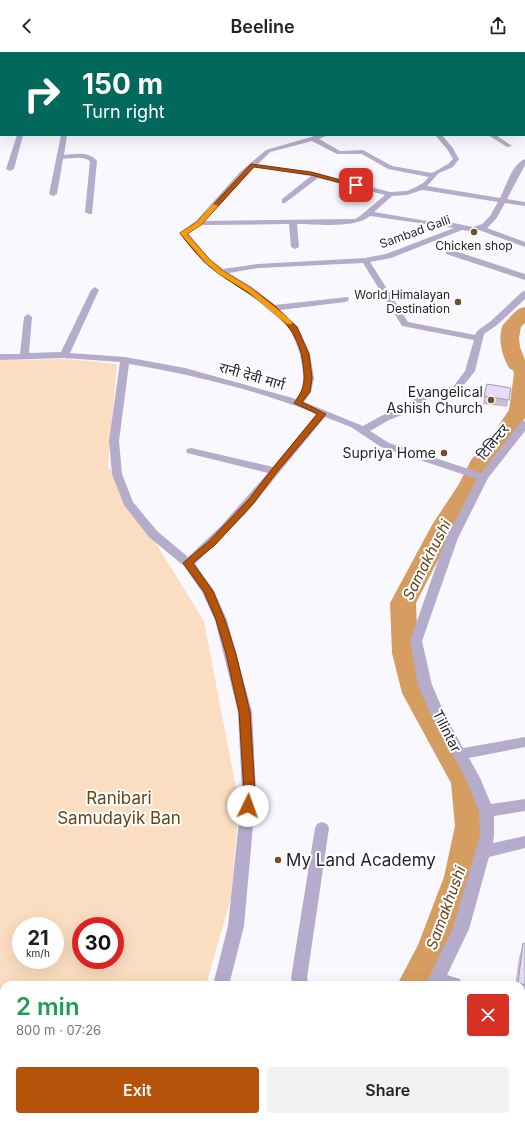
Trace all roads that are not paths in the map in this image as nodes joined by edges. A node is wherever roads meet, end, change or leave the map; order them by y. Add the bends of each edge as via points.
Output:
1 (20, 136) edge
2 (64, 136) edge
3 (321, 136) edge
4 (439, 136) edge
5 (493, 136) edge
6 (314, 138) junction
7 (509, 146) dead end
8 (60, 157) junction
9 (525, 161) edge
10 (252, 165) junction
11 (10, 169) dead end
12 (317, 175) junction
13 (434, 175) junction
14 (423, 188) junction
15 (53, 194) dead end
16 (390, 194) junction
17 (285, 201) dead end
18 (503, 201) junction
19 (525, 204) edge
20 (89, 212) dead end
21 (368, 214) junction
22 (293, 222) junction
23 (199, 223) junction
24 (461, 228) junction
25 (480, 228) junction
26 (523, 241) edge
27 (295, 247) dead end
28 (449, 252) dead end
29 (365, 260) junction
30 (221, 272) junction
31 (525, 277) edge
32 (95, 290) dead end
33 (525, 294) edge
34 (345, 299) dead end
35 (273, 308) junction
36 (28, 317) dead end
37 (478, 338) junction
38 (64, 355) junction
39 (0, 357) edge
40 (24, 357) junction
41 (125, 360) junction
42 (298, 403) junction
43 (322, 414) junction
44 (525, 424) edge
45 (364, 430) junction
46 (190, 451) dead end
47 (274, 471) junction
48 (483, 477) junction
49 (188, 563) junction
50 (525, 742) edge
51 (459, 754) junction
52 (525, 805) edge
53 (486, 811) junction
54 (322, 828) dead end
55 (525, 842) edge
56 (483, 852) junction
57 (222, 981) edge
58 (300, 981) edge
59 (435, 981) edge

1 - 11 street
2 - 8 street
3 - 6 street
4 - 13 street via 456,159
5 - 7 street
6 - 10 street via 268,151
6 - 13 street via 339,153 363,152 390,168
8 - 15 street
8 - 20 street via 93,158
9 - 18 street
10 - 12 street
10 - 23 street
12 - 16 street
12 - 17 street
13 - 14 street
14 - 16 street
14 - 18 street
16 - 21 street
18 - 19 street
18 - 25 street via 495,215
21 - 22 street via 356,221
21 - 24 street via 449,224
22 - 23 street
22 - 27 street
23 - 30 street via 183,233 207,261
24 - 25 street, Sambad Galli via 468,231
24 - 29 street, Sambad Galli via 388,256
25 - 26 street, Sambad Galli
28 - 31 street
29 - 30 street via 258,266
29 - 37 street, Sambad Galli via 405,324
30 - 35 street
32 - 38 street
33 - 37 street via 480,333
34 - 35 street
35 - 42 street via 294,327 305,354 309,378 306,392
36 - 40 street
37 - 45 street via 470,371 456,388 427,396
38 - 40 street, रानी देवी मार्ग
38 - 41 street, रानी देवी मार्ग
39 - 40 street, रानी देवी मार्ग
41 - 42 street, रानी देवी मार्ग via 185,371
41 - 49 street via 114,441 117,474 128,503 153,534
42 - 43 street, रानी देवी मार्ग
43 - 45 street, रानी देवी मार्ग
43 - 47 street
44 - 48 street, टिलिन्टर
45 - 48 street, रानी देवी मार्ग via 385,446
46 - 47 street
47 - 49 street via 252,501 212,543
48 - 51 street, Tilintar via 452,538 416,641 424,686
49 - 57 street via 208,591 221,620 245,712 249,792 236,926
50 - 51 street
51 - 53 street, Tilintar
52 - 53 street
53 - 56 street, Tilintar via 487,836
54 - 58 street
55 - 56 street
56 - 59 street, Tilintar via 461,929

